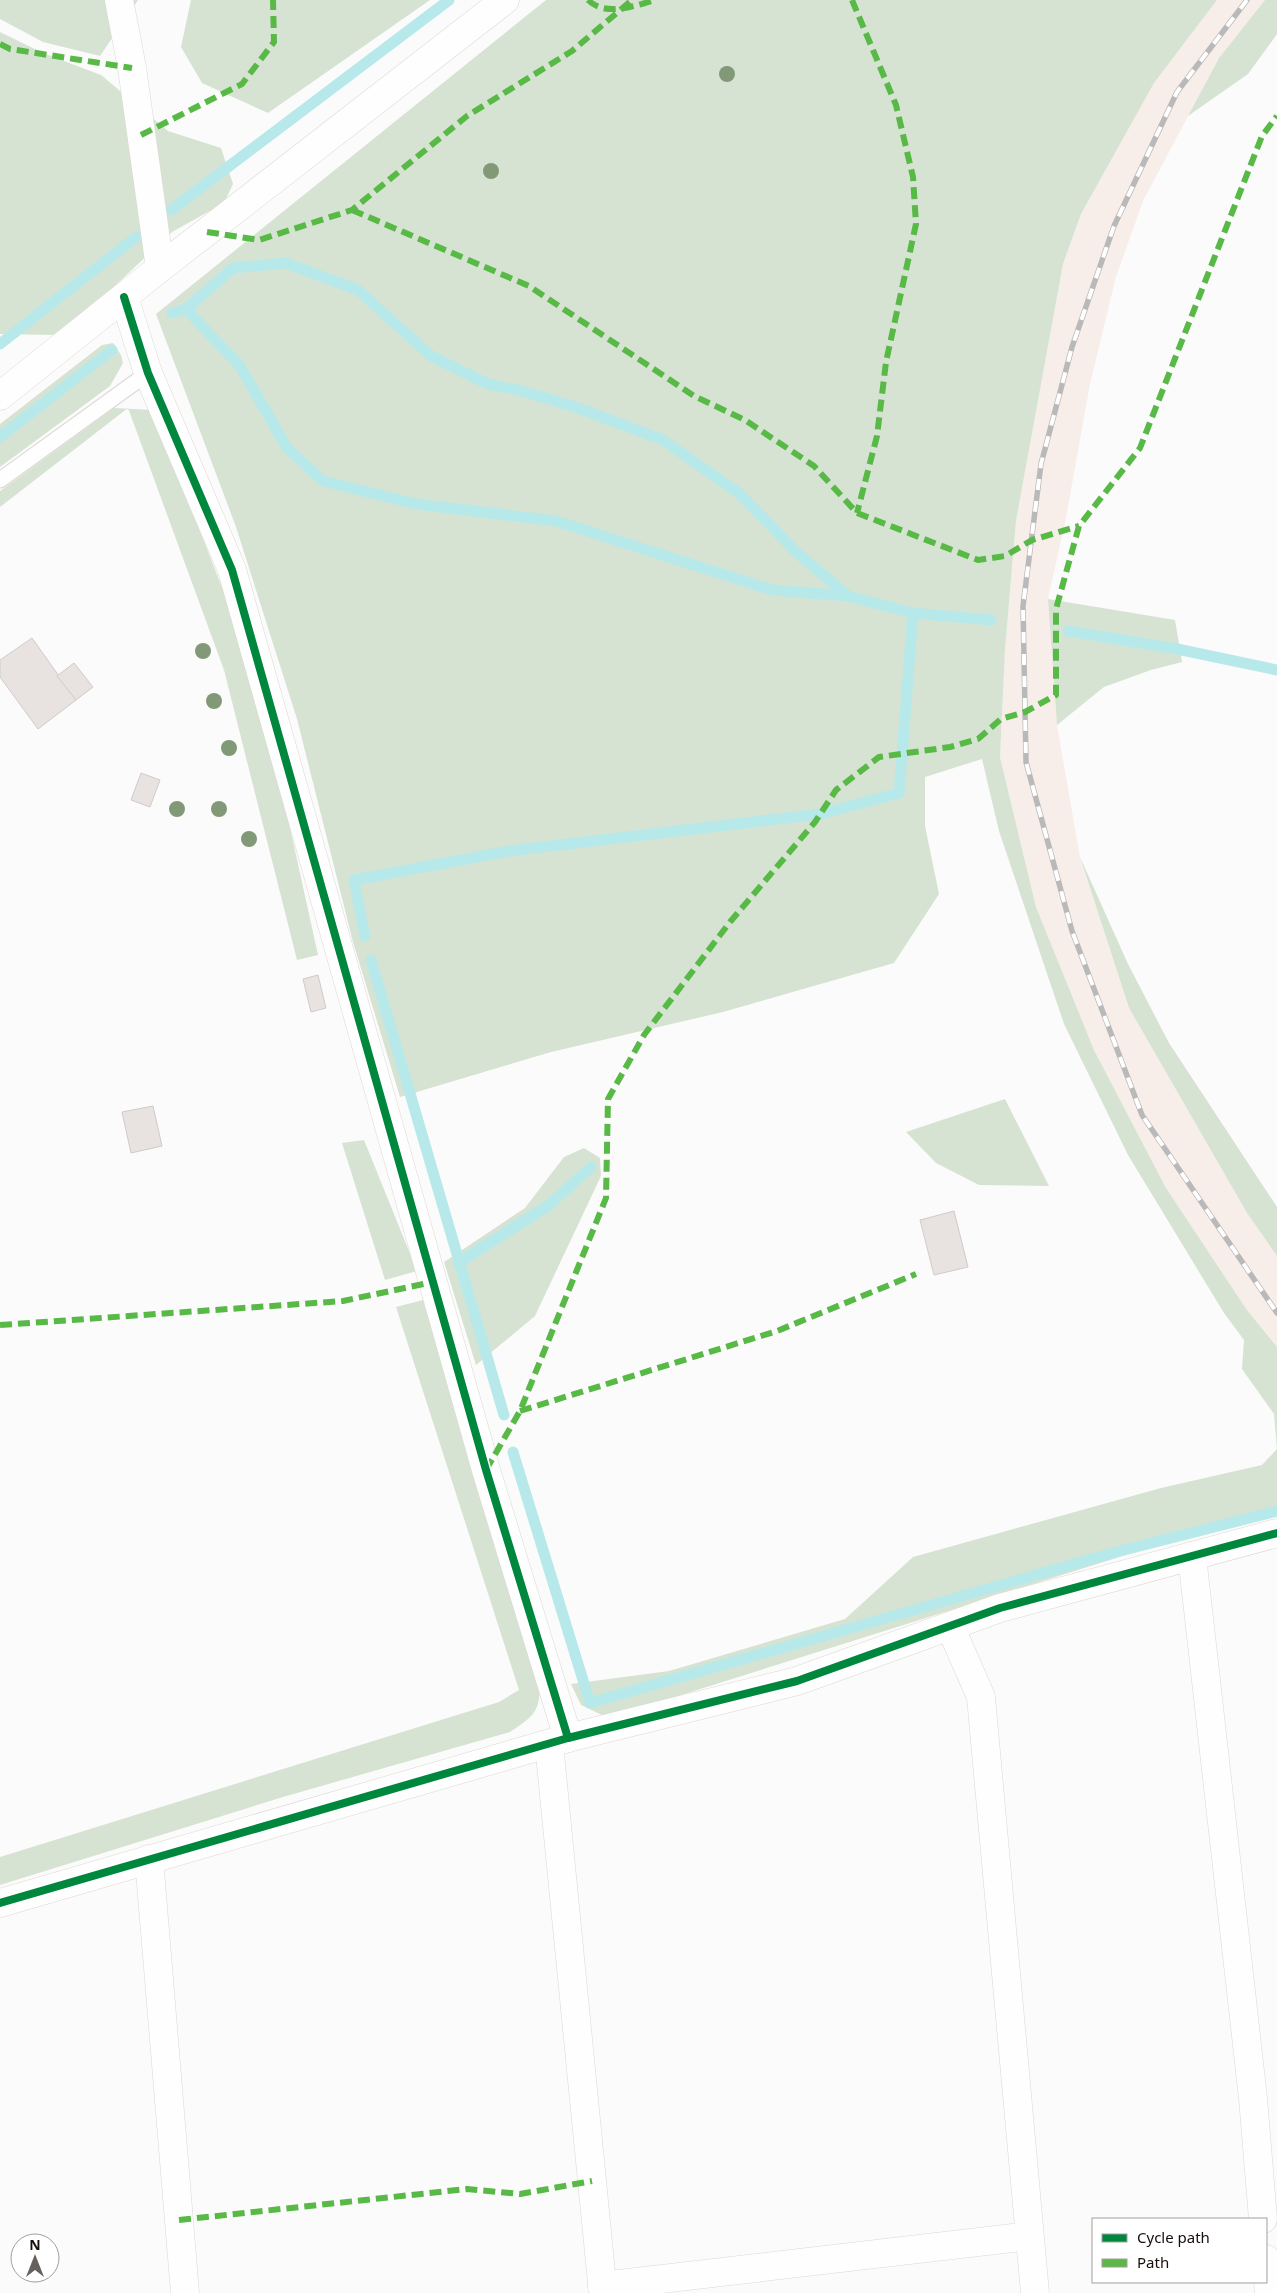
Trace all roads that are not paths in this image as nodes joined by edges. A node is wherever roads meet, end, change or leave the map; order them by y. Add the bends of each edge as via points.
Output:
1 (119, 0) edge
2 (506, 0) edge
3 (160, 268) junction
4 (124, 297) junction
5 (148, 373) junction
6 (0, 396) edge
7 (0, 480) edge
8 (1277, 1533) edge
9 (1192, 1556) junction
10 (950, 1626) junction
11 (558, 1741) junction
12 (149, 1859) junction
13 (0, 1903) edge
14 (1262, 2218) edge
15 (1029, 2236) junction
16 (1267, 2276) edge
17 (603, 2290) edge
18 (185, 2293) edge
19 (1034, 2293) edge
20 (1268, 2293) edge

1 - 3 street via 132,68
2 - 3 street
3 - 4 street
4 - 5 street
4 - 6 street
5 - 7 lane
5 - 11 street via 232,570 486,1470
8 - 9 street
9 - 10 street via 1000,1608
9 - 14 street via 1253,2098
10 - 11 street via 797,1681
10 - 15 street via 981,1697
11 - 12 street
11 - 17 street
12 - 13 street
12 - 18 street
15 - 17 street
15 - 19 street
16 - 20 street

